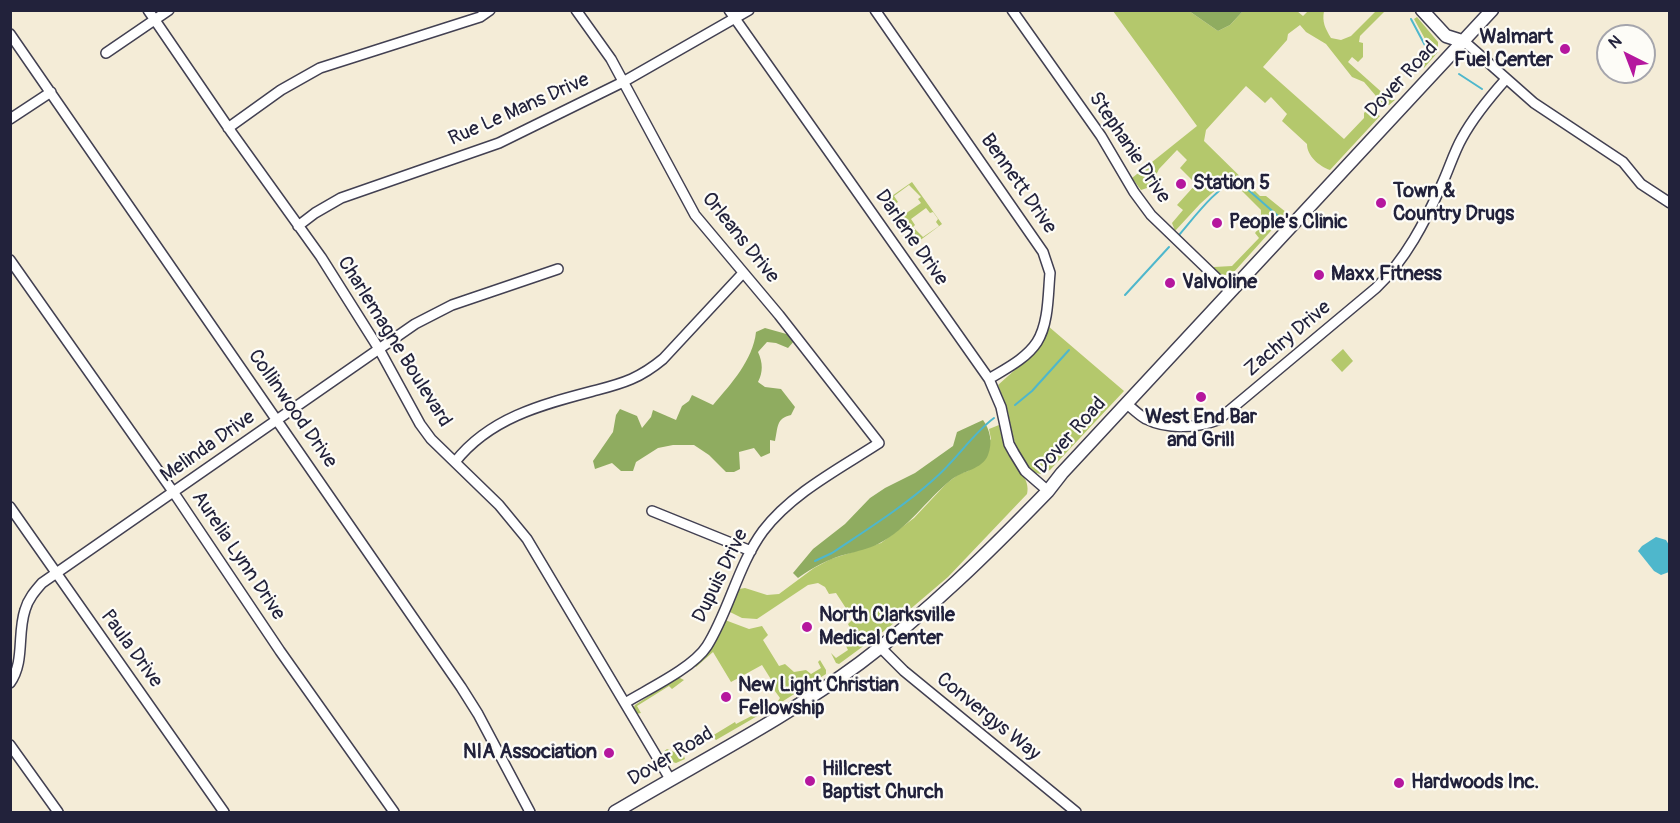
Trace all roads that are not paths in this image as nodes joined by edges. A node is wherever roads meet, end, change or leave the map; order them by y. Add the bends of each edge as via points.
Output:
1 (148, 10) edge
2 (169, 10) edge
3 (490, 10) edge
4 (576, 10) edge
5 (729, 10) edge
6 (749, 10) edge
7 (875, 10) edge
8 (1012, 10) edge
9 (1422, 10) edge
10 (1492, 10) edge
11 (736, 19) junction
12 (155, 20) junction
13 (10, 34) edge
14 (1465, 42) junction
15 (106, 53) dead end
16 (1506, 79) junction
17 (623, 82) junction
18 (51, 92) junction
19 (10, 119) edge
20 (228, 128) junction
21 (1670, 203) edge
22 (298, 226) junction
23 (10, 260) edge
24 (558, 269) dead end
25 (743, 273) junction
26 (1231, 292) junction
27 (380, 349) junction
28 (989, 379) junction
29 (1127, 404) junction
30 (277, 420) junction
31 (879, 443) joint
32 (455, 462) junction
33 (1048, 492) junction
34 (174, 493) junction
35 (10, 507) edge
36 (652, 511) dead end
37 (752, 551) junction
38 (58, 574) junction
39 (880, 647) junction
40 (10, 683) edge
41 (625, 703) junction
42 (10, 744) edge
43 (670, 779) junction
44 (58, 813) edge
45 (224, 813) edge
46 (394, 813) edge
47 (530, 813) edge
48 (615, 813) edge
49 (1076, 813) edge

1 - 12 street, Charlemagne Boulevard
2 - 12 street
3 - 20 street via 480,17 320,68
4 - 17 street, Orleans Drive via 601,42
5 - 11 street, Darlene Drive
6 - 11 street, Rue Le Mans Drive
7 - 28 street, Bennett Drive via 1044,252 1050,273 1038,340 1025,355
8 - 26 street, Stephanie Drive via 1151,215
9 - 14 main road via 1446,36
10 - 14 main road, Dover Road
11 - 17 street, Rue Le Mans Drive
11 - 28 street, Darlene Drive
12 - 15 street
12 - 20 street, Charlemagne Boulevard
13 - 18 street, Collinwood Drive
14 - 16 street
14 - 26 main road, Dover Road
16 - 21 street via 1623,162 1641,184
16 - 29 street, Zachry Drive via 1462,139 1404,256 1376,288 1218,420 1202,426 1160,423 1142,417
17 - 22 street, Rue Le Mans Drive via 499,143 340,198
17 - 25 street, Orleans Drive via 692,211
18 - 19 street
18 - 30 street, Collinwood Drive
20 - 22 street, Charlemagne Boulevard
22 - 27 street, Charlemagne Boulevard
23 - 34 street, Aurelia Lynn Drive
24 - 27 street, Melinda Drive via 452,305 415,324
25 - 31 street, Orleans Drive
25 - 32 street via 649,370 615,386 520,413 483,434
26 - 29 main road, Dover Road
27 - 30 street, Melinda Drive
27 - 32 street, Charlemagne Boulevard via 420,424
28 - 33 street, Darlene Drive via 1001,407 1009,444 1025,471
29 - 33 main road, Dover Road
30 - 34 street, Melinda Drive
30 - 47 street, Collinwood Drive via 461,687
31 - 37 street, Dupuis Drive via 781,512 763,531
32 - 41 street, Charlemagne Boulevard via 527,539
33 - 39 main road, Dover Road via 961,579
34 - 38 street, Melinda Drive
34 - 46 street, Aurelia Lynn Drive
35 - 38 street, Paula Drive
36 - 37 street
37 - 41 street, Dupuis Drive via 701,654
38 - 40 street, Melinda Drive via 42,583 31,596 24,612 18,669
38 - 45 street, Paula Drive
39 - 43 main road, Dover Road via 805,701
39 - 49 street, Convergys Way
41 - 43 street, Charlemagne Boulevard
42 - 44 street
43 - 48 main road, Dover Road

